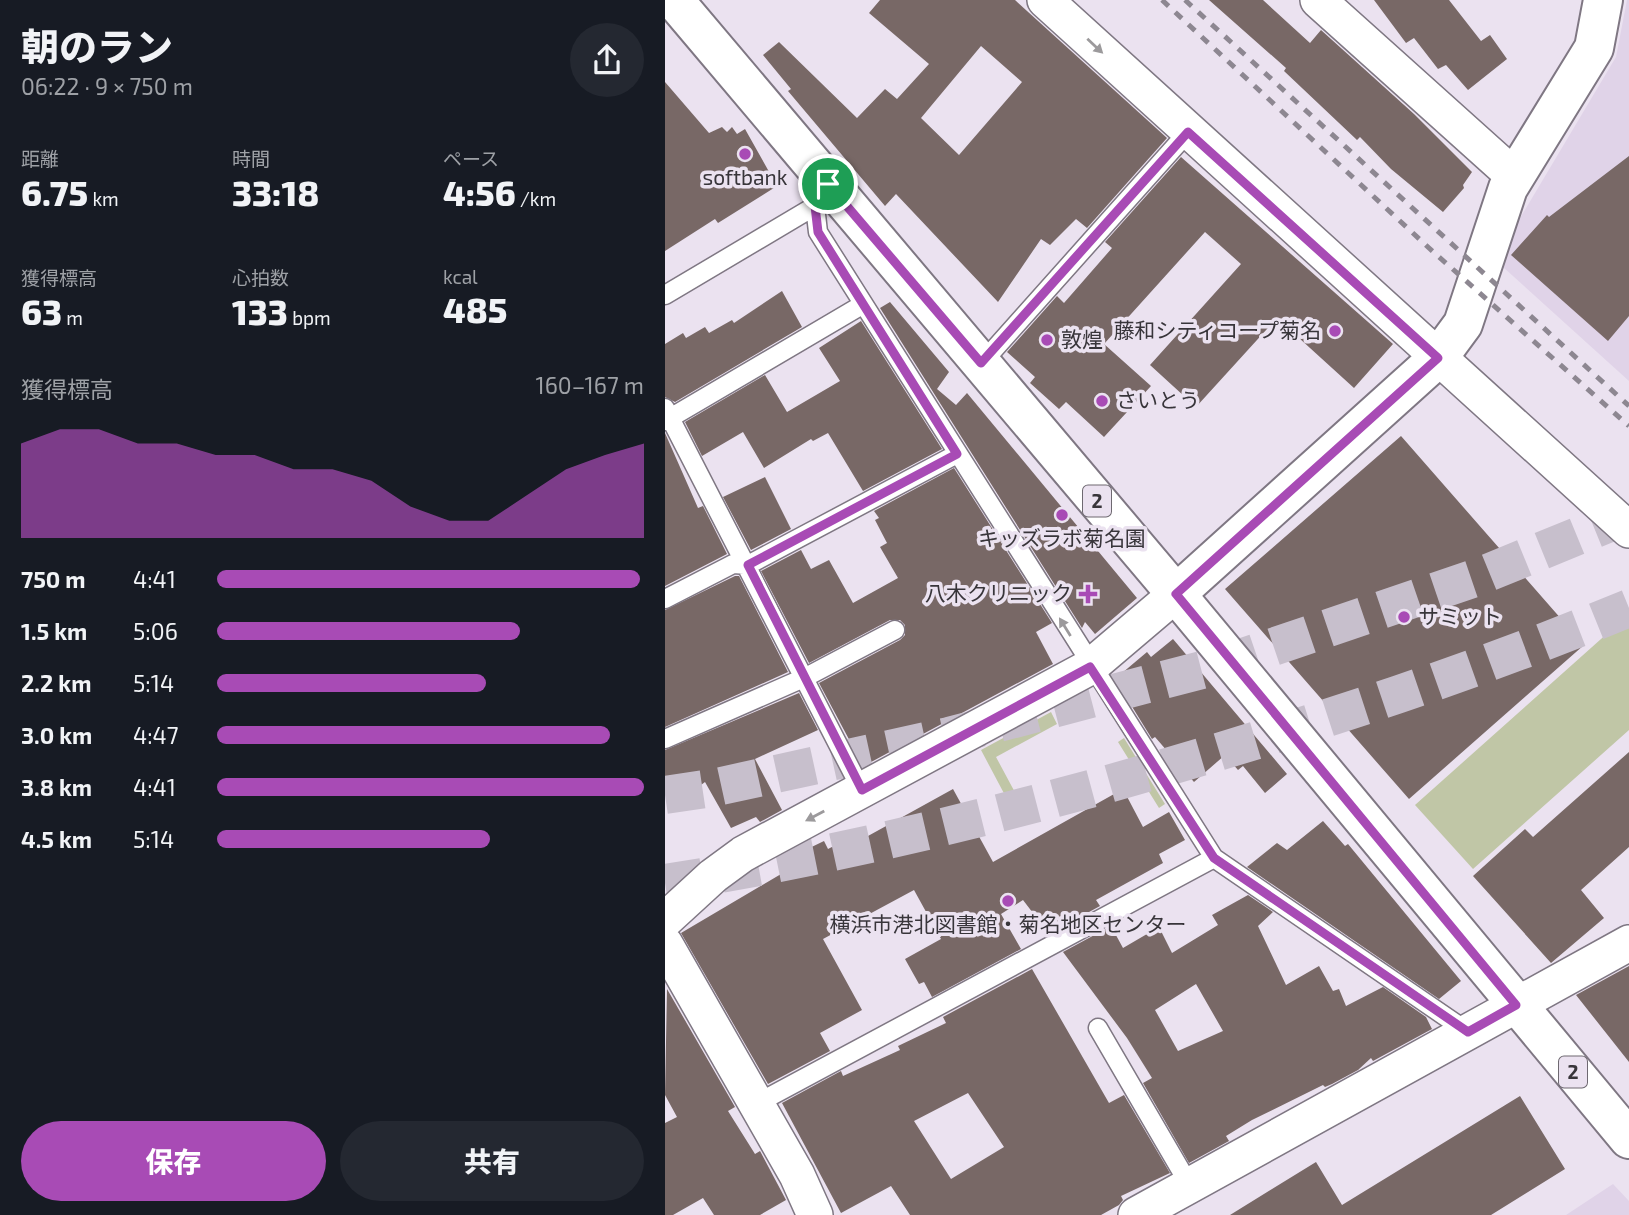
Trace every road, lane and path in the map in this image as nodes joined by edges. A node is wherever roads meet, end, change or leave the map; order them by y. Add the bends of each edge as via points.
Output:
1 (674, 0) edge
2 (1045, 0) edge
3 (1318, 0) edge
4 (1603, 0) edge
5 (1188, 132) junction
6 (1515, 177) junction
7 (821, 195) junction
8 (665, 295) edge
9 (862, 305) junction
10 (1438, 358) junction
11 (981, 363) junction
12 (667, 415) edge
13 (957, 454) junction
14 (1629, 530) edge
15 (748, 565) junction
16 (1176, 594) junction
17 (665, 599) edge
18 (895, 630) dead end
19 (1090, 667) junction
20 (806, 677) junction
21 (665, 739) edge
22 (862, 790) junction
23 (1214, 858) junction
24 (666, 942) edge
25 (1629, 943) edge
26 (1516, 1005) junction
27 (1098, 1028) dead end
28 (1468, 1032) junction
29 (756, 1104) junction
30 (1629, 1139) edge
31 (1190, 1186) junction
32 (815, 1215) edge
33 (1136, 1215) edge

1 - 7 main road, 2
2 -> 5 street
3 - 6 street
4 - 6 main road via 1594,48
5 - 10 street
5 - 11 lane
6 - 10 main road via 1463,324
7 - 8 lane
7 - 9 lane via 818,232
7 - 11 main road, 2
9 - 12 lane
9 - 13 lane
10 - 14 street
10 - 16 main road
11 - 16 main road, 2
12 - 15 lane
13 - 15 lane
19 -> 13 lane
15 - 17 lane via 733,564
15 - 20 lane
16 - 19 street
16 - 26 main road, 2
18 - 20 lane
19 - 22 street
19 - 23 lane
20 - 21 lane
20 - 22 lane
22 -> 24 street via 713,876
23 - 28 lane
23 - 29 lane
24 - 29 street
25 - 26 street
26 - 28 street
26 - 30 main road, 2
27 - 31 lane
28 - 31 street
29 - 32 street
31 - 33 street

